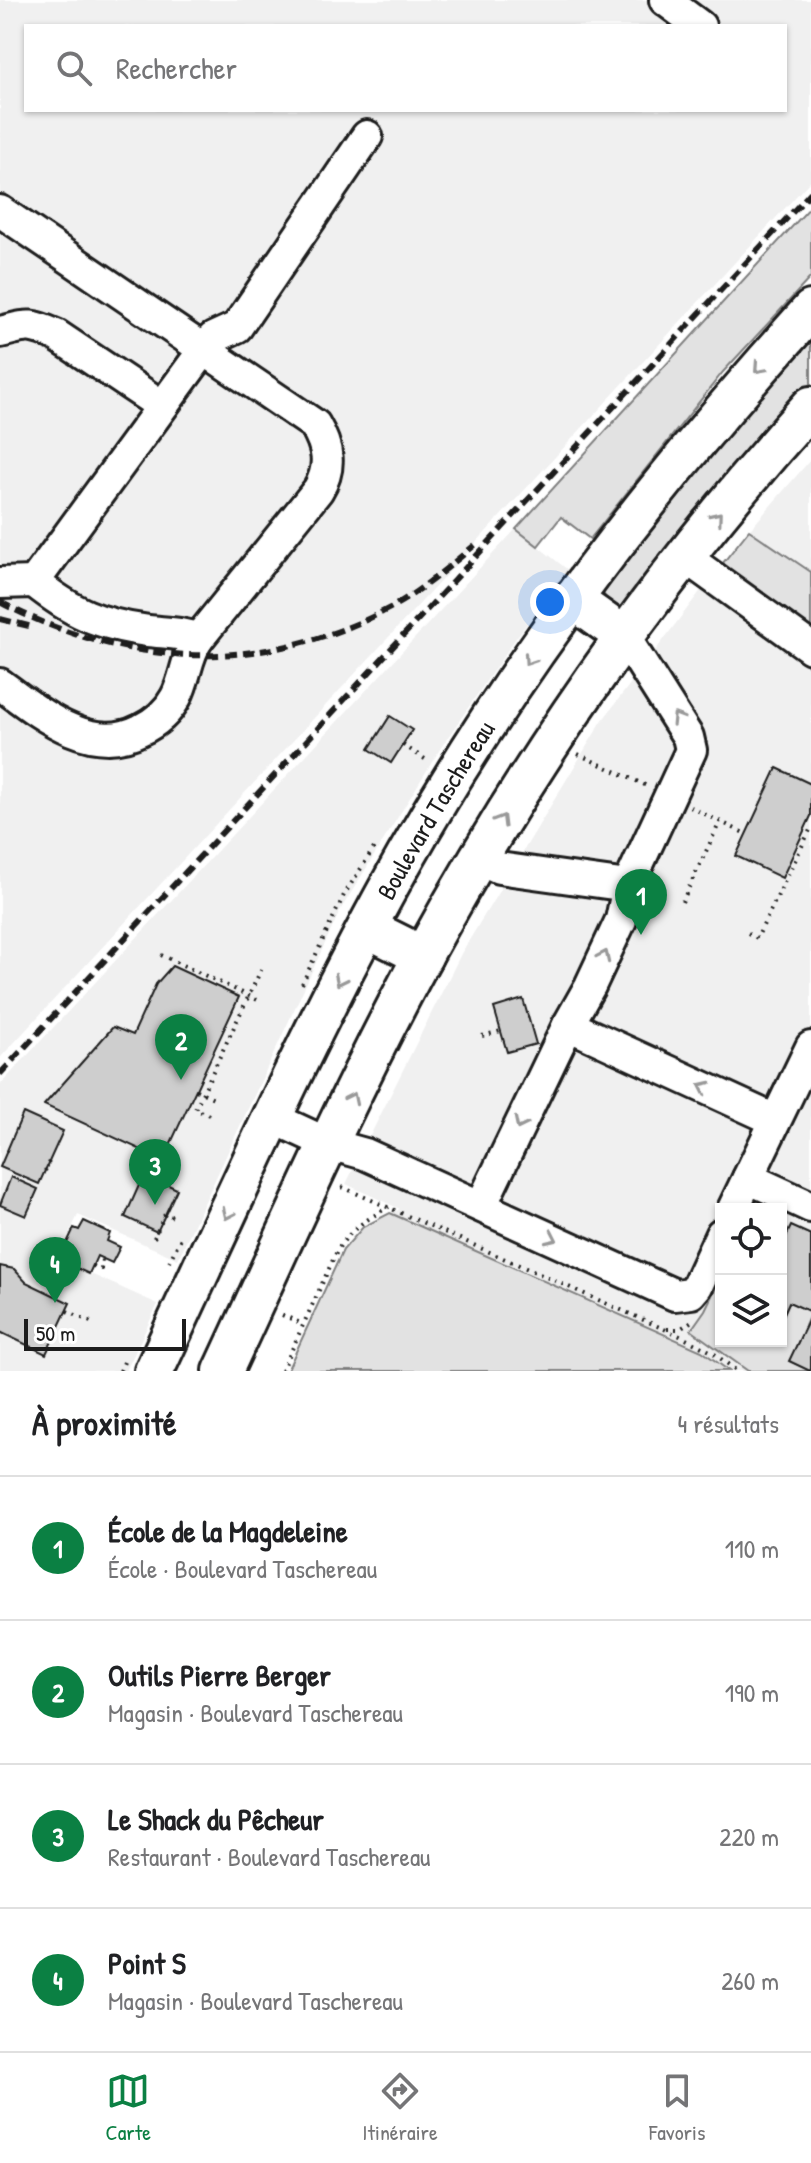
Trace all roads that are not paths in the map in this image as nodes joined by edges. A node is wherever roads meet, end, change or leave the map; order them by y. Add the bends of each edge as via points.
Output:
1 (367, 136) dead end
2 (0, 211) edge
3 (811, 310) edge
4 (1, 334) edge
5 (203, 351) junction
6 (162, 406) junction
7 (811, 406) edge
8 (685, 557) junction
9 (34, 582) junction
10 (0, 583) edge
11 (572, 599) junction
12 (624, 636) junction
13 (198, 639) junction
14 (811, 648) edge
15 (0, 684) edge
16 (478, 858) junction
17 (628, 886) junction
18 (367, 928) junction
19 (423, 956) junction
20 (568, 1025) junction
21 (811, 1047) edge
22 (273, 1118) junction
23 (775, 1120) junction
24 (329, 1144) junction
25 (748, 1178) junction
26 (736, 1203) edge
27 (481, 1206) junction
28 (811, 1207) edge
29 (715, 1247) edge
30 (198, 1278) junction
31 (268, 1309) junction
32 (154, 1371) edge
33 (223, 1371) edge

1 - 5 lane via 237,327 213,338
2 - 5 lane
3 -> 11 main road, Boulevard Taschereau via 699,436
4 - 6 lane via 23,324 56,335
5 - 6 lane
5 - 13 lane via 315,425 325,442 328,464 318,490
6 - 9 lane
8 -> 7 main road
8 - 12 main road
8 - 14 lane
9 - 10 lane
9 - 13 lane via 74,612
11 - 12 main road
11 -> 18 main road, Boulevard Taschereau via 478,736
16 -> 12 main road
17 -> 12 lane via 692,743
13 - 15 lane via 177,696 151,725 132,734 84,735 51,720
16 - 17 lane via 499,868
16 - 19 main road
20 -> 17 lane via 621,920
18 - 19 main road
18 -> 22 main road, Boulevard Taschereau
24 -> 19 main road
23 -> 20 lane
20 -> 27 lane
21 - 23 lane
22 - 24 lane
22 -> 30 main road, Boulevard Taschereau
23 - 25 lane
24 - 27 lane via 359,1151
24 - 31 main road
25 - 26 lane
25 - 28 lane
27 -> 29 lane via 675,1295 691,1293 697,1286
30 - 31 main road
30 - 32 main road, Boulevard Taschereau
31 - 33 main road

